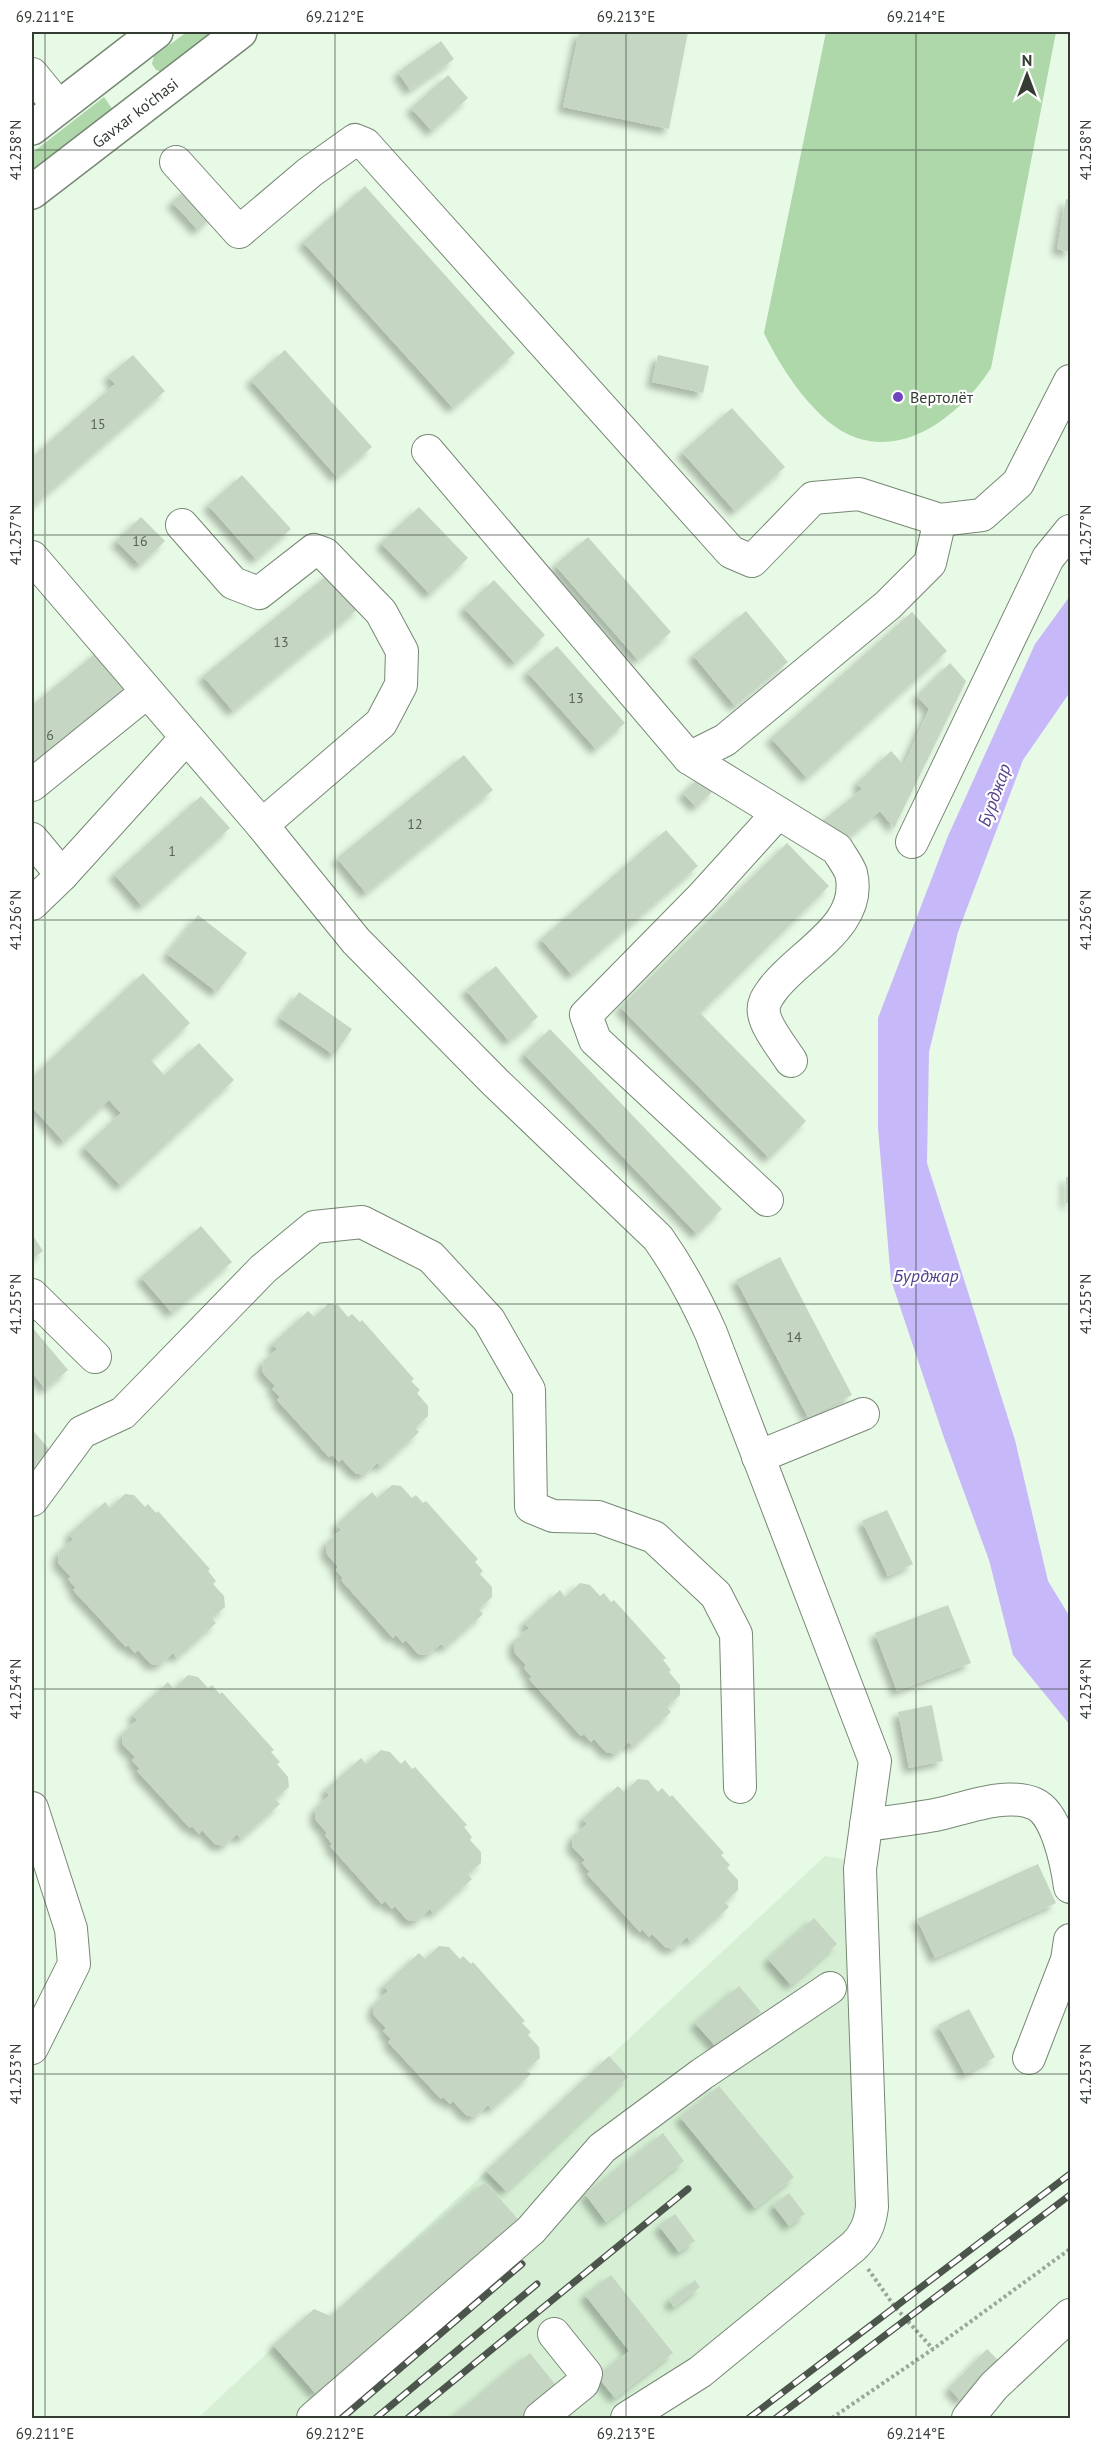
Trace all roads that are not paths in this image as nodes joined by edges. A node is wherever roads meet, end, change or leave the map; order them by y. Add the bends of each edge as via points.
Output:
1 (240, 32) edge
2 (152, 33) edge
3 (107, 69) junction
4 (32, 74) edge
5 (59, 107) junction
6 (138, 110) junction
7 (32, 128) edge
8 (176, 162) dead end
9 (32, 192) edge
10 (1071, 381) edge
11 (428, 451) dead end
12 (940, 520) junction
13 (182, 525) dead end
14 (1071, 531) edge
15 (34, 564) edge
16 (147, 692) junction
17 (186, 738) junction
18 (689, 758) junction
19 (32, 785) edge
20 (778, 813) junction
21 (262, 825) junction
22 (32, 838) edge
23 (912, 842) dead end
24 (62, 875) junction
25 (32, 904) edge
26 (791, 1061) dead end
27 (767, 1200) dead end
28 (32, 1295) edge
29 (95, 1357) dead end
30 (863, 1414) dead end
31 (759, 1457) junction
32 (32, 1500) edge
33 (740, 1787) dead end
34 (32, 1808) edge
35 (866, 1825) junction
36 (1071, 1887) edge
37 (1071, 1940) edge
38 (831, 1988) dead end
39 (32, 2048) edge
40 (1029, 2058) dead end
41 (1071, 2314) edge
42 (554, 2334) dead end
43 (313, 2418) edge
44 (540, 2418) edge
45 (627, 2418) edge
46 (969, 2418) edge

1 - 6 main road, Gavxar ko'chasi
2 - 3 main road
3 - 5 main road
3 - 6 main road via 123,70 136,78 141,92
4 - 5 lane
5 - 7 main road
6 - 9 main road, Gavxar ko'chasi
8 - 12 lane via 239,232 355,140 365,144 731,552 752,561 813,498 859,494
10 - 12 lane via 1018,483 982,515
11 - 18 lane
12 - 18 lane via 930,563 888,605 725,740
13 - 21 lane via 232,584 259,593 314,550 325,554 381,612 402,651 401,685 381,723
14 - 23 lane via 1048,558
15 - 16 lane
16 - 17 lane
16 - 19 lane
17 - 21 lane
17 - 24 lane
18 - 20 lane
20 - 26 lane via 837,849 850,870 853,888 850,907 835,930 782,978 765,999 764,1014
20 - 27 lane via 586,1015 595,1040
21 - 31 lane via 356,941 495,1082 658,1238 701,1309
22 - 24 lane
24 - 25 lane
28 - 29 lane
30 - 31 lane
31 - 35 lane via 875,1761
32 - 33 lane via 82,1432 123,1413 263,1269 314,1227 362,1222 431,1257 489,1320 529,1390 531,1507 553,1516 598,1517 654,1537 716,1595 736,1634
34 - 39 lane via 71,1929 74,1964
35 - 36 lane via 1002,1799 1035,1804 1051,1820
35 - 45 lane via 860,1869 871,2222 854,2246 700,2372
37 - 40 lane
38 - 43 lane via 702,2074 602,2148 531,2230
41 - 46 lane via 994,2386
42 - 44 lane via 586,2374 584,2383

